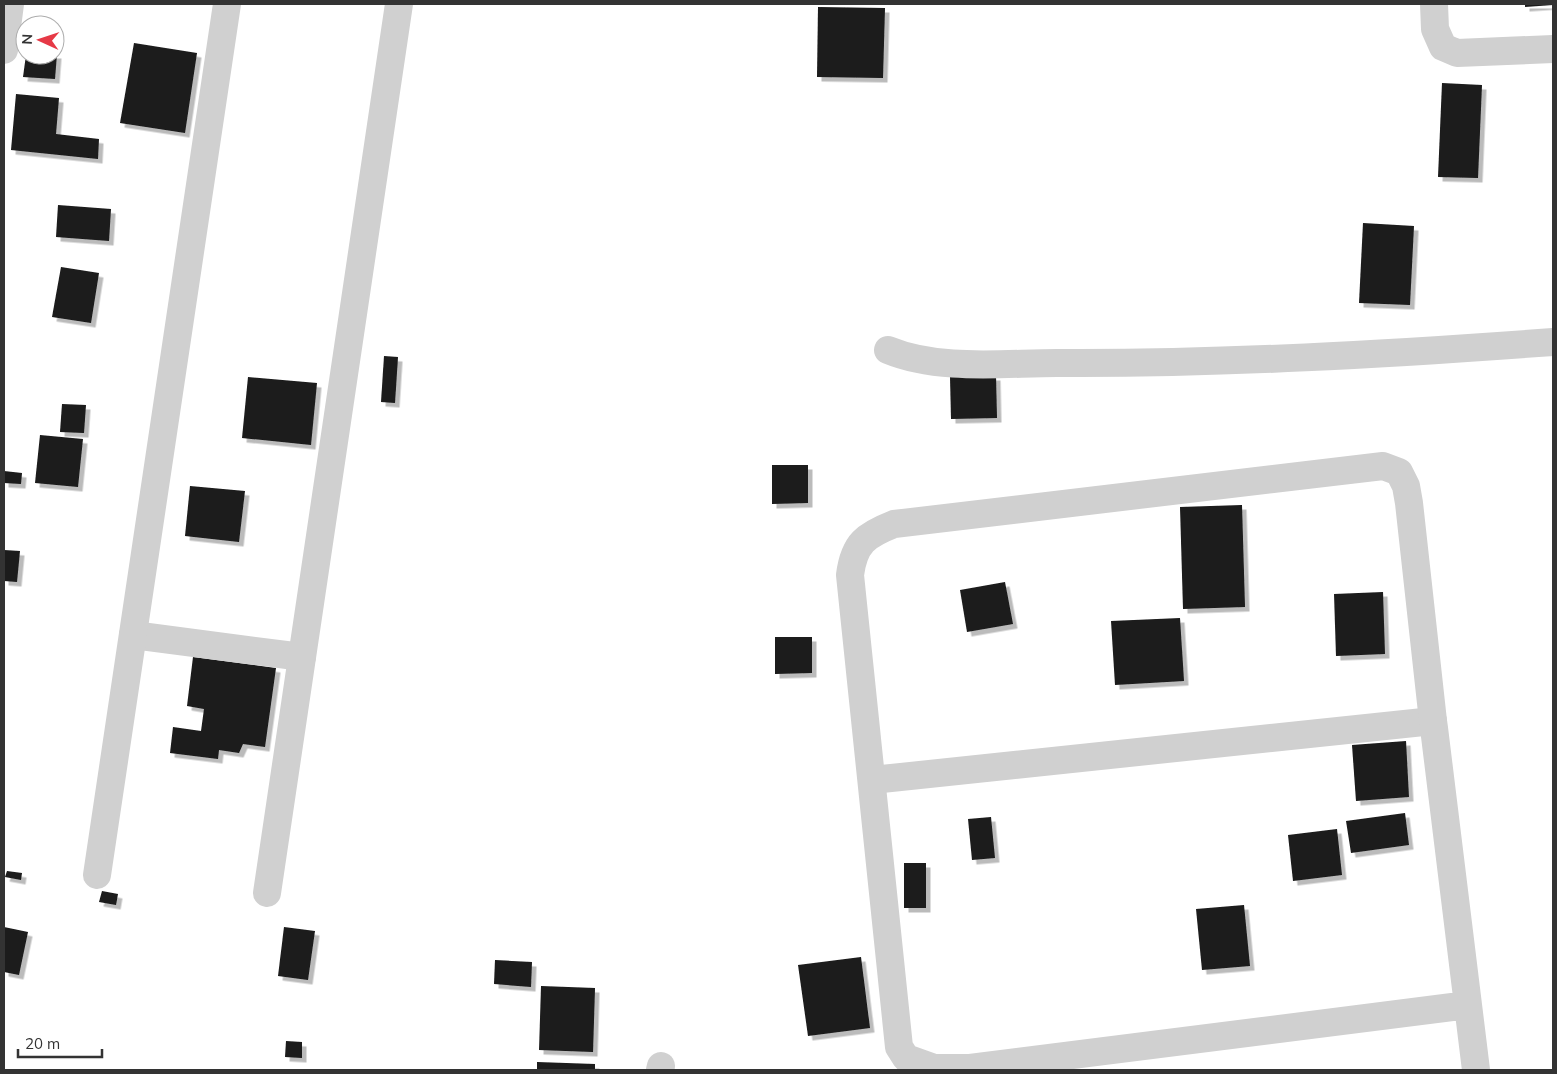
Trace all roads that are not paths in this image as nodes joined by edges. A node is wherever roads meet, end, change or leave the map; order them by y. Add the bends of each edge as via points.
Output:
1 (10, 4) edge
2 (227, 4) edge
3 (399, 4) edge
4 (1434, 4) edge
5 (1553, 49) edge
6 (4, 50) edge
7 (1553, 342) edge
8 (888, 350) dead end
9 (133, 635) junction
10 (302, 657) junction
11 (1433, 721) junction
12 (872, 780) junction
13 (97, 874) dead end
14 (267, 893) dead end
15 (1468, 1005) junction
16 (1476, 1070) edge

1 - 6 street
2 - 9 street
3 - 10 street
4 - 5 street via 1436,29 1443,47 1457,53
7 - 8 street via 1166,364 950,362 923,360
9 - 10 street
9 - 13 street
10 - 14 street
11 - 12 street
11 - 12 street via 1406,486 1399,472 1383,466 894,524 868,534 858,547 850,575
11 - 15 street
12 - 15 street via 899,1047 906,1058 922,1066 970,1068
15 - 16 street

